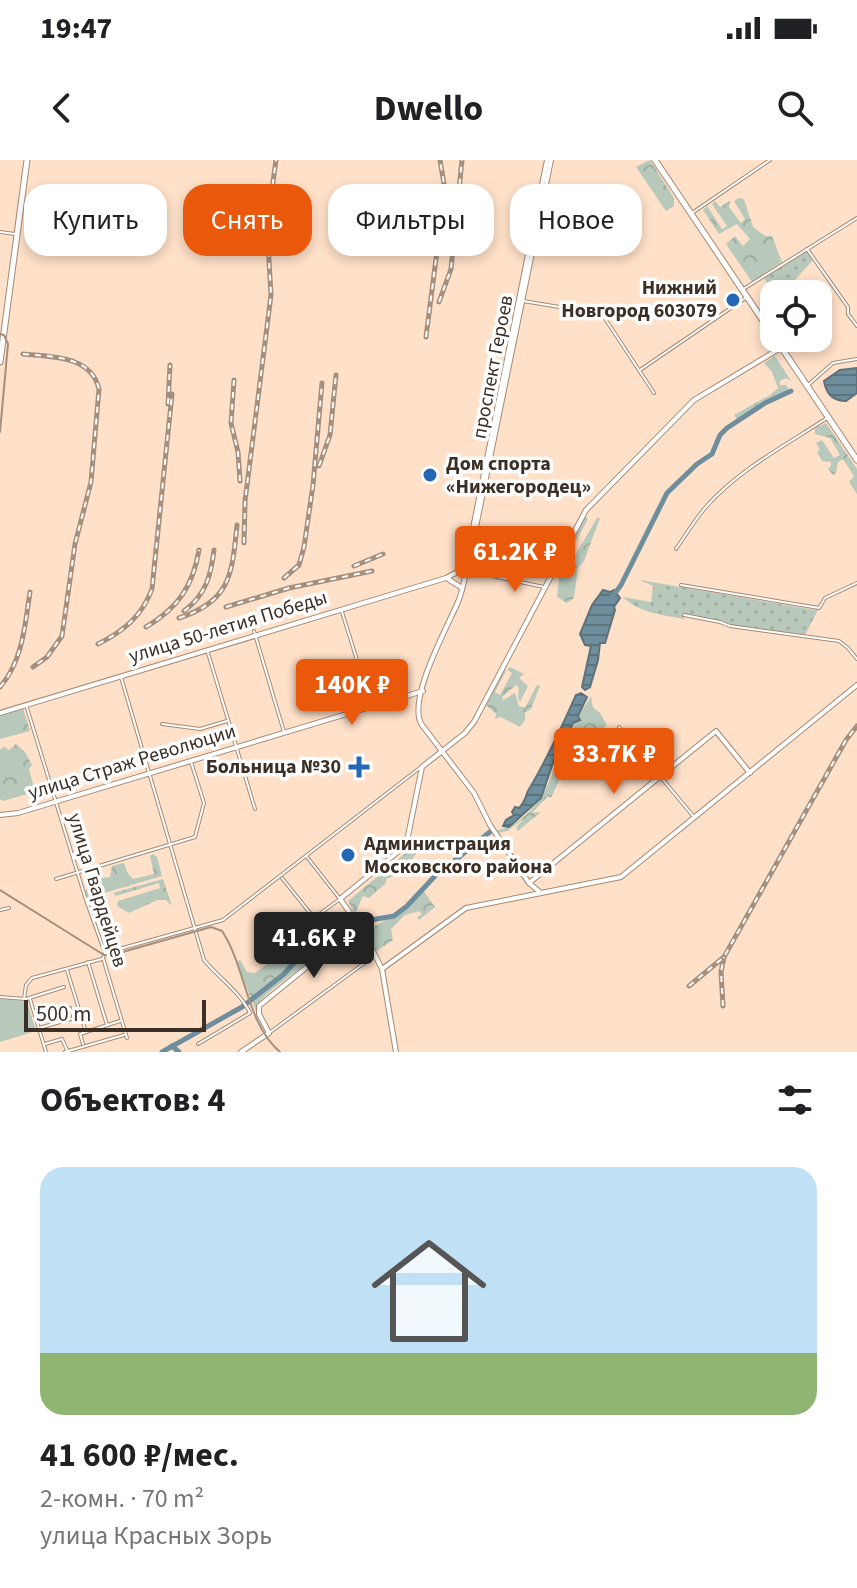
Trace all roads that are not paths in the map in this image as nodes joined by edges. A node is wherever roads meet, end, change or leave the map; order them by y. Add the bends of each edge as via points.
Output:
1 (549, 160) edge
2 (656, 160) edge
3 (770, 160) edge
4 (25, 161) edge
5 (692, 213) junction
6 (857, 218) edge
7 (0, 232) edge
8 (16, 235) junction
9 (807, 249) junction
10 (745, 288) junction
11 (747, 297) junction
12 (523, 301) junction
13 (760, 312) edge
14 (760, 315) edge
15 (2, 323) edge
16 (857, 326) edge
17 (775, 352) edge
18 (786, 352) edge
19 (857, 359) edge
20 (0, 362) edge
21 (639, 371) junction
22 (808, 385) junction
23 (654, 393) dead end
24 (829, 418) junction
25 (857, 458) edge
26 (676, 549) dead end
27 (465, 569) junction
28 (446, 578) junction
29 (857, 583) edge
30 (681, 585) dead end
31 (545, 587) junction
32 (462, 588) junction
33 (341, 609) junction
34 (684, 615) dead end
35 (254, 633) junction
36 (207, 650) junction
37 (857, 659) edge
38 (120, 676) junction
39 (857, 685) edge
40 (423, 691) junction
41 (411, 695) junction
42 (27, 705) junction
43 (372, 706) junction
44 (418, 706) junction
45 (0, 713) edge
46 (229, 721) junction
47 (162, 724) dead end
48 (619, 727) dead end
49 (284, 733) junction
50 (238, 747) junction
51 (442, 751) junction
52 (191, 761) junction
53 (422, 767) junction
54 (149, 773) junction
55 (750, 773) junction
56 (661, 776) junction
57 (56, 801) junction
58 (255, 809) dead end
59 (0, 815) edge
60 (694, 818) junction
61 (171, 844) junction
62 (306, 856) junction
63 (77, 872) junction
64 (280, 876) junction
65 (56, 879) dead end
66 (529, 883) junction
67 (541, 893) junction
68 (524, 896) junction
69 (340, 899) junction
70 (9, 908) dead end
71 (0, 910) edge
72 (361, 928) junction
73 (196, 929) junction
74 (105, 953) junction
75 (375, 955) junction
76 (103, 958) junction
77 (88, 962) junction
78 (67, 969) junction
79 (382, 969) junction
80 (64, 987) dead end
81 (0, 997) edge
82 (27, 999) junction
83 (36, 1018) junction
84 (122, 1021) junction
85 (107, 1025) junction
86 (39, 1028) junction
87 (86, 1032) junction
88 (269, 1033) junction
89 (44, 1044) junction
90 (198, 1044) dead end
91 (83, 1047) junction
92 (46, 1052) edge
93 (66, 1052) edge
94 (241, 1052) edge
95 (396, 1052) edge

1 - 12 street, проспект Героев
1 - 27 street, проспект Героев
2 - 5 main road
3 - 5 street
4 - 8 main road
5 - 10 main road
5 - 11 main road
6 - 9 street
7 - 8 street
8 - 15 main road
9 - 10 street
9 - 16 street
10 - 13 main road
11 - 14 main road
11 - 21 street
12 - 21 street via 602,314
12 - 27 street, проспект Героев
15 - 20 main road
17 - 31 street via 694,400 667,426 586,510
18 - 22 main road
19 - 22 street via 833,363
21 - 23 street
22 - 24 main road
22 - 25 main road
24 - 25 main road
24 - 26 street via 723,491
27 - 28 street, улица 50-летия Победы
27 - 31 street
27 - 32 street, проспект Героев
28 - 32 street
28 - 33 street, улица 50-летия Победы
29 - 30 street via 825,598 819,608
31 - 51 street via 472,726
32 - 40 street, проспект Героев
33 - 35 street, улица 50-летия Победы
33 - 43 street
34 - 37 street via 839,641
35 - 36 street, улица 50-летия Победы
35 - 49 street
36 - 38 street, улица 50-летия Победы
36 - 46 street
38 - 42 street, улица 50-летия Победы
38 - 54 street
39 - 55 street
40 - 41 street, улица Страж Революции
40 - 44 street, проспект Героев
41 - 43 street, улица Страж Революции
41 - 44 street
42 - 45 street, улица 50-летия Победы
42 - 57 street, улица Гвардейцев
43 - 49 street, улица Страж Революции
44 - 51 street via 420,722
46 - 47 street via 200,729
46 - 50 street
48 - 56 street
49 - 50 street, улица Страж Революции
50 - 52 street, улица Страж Революции
50 - 58 street
51 - 53 street
51 - 66 street
52 - 54 street, улица Страж Революции
52 - 61 street via 204,803 195,837
53 - 62 street
53 - 69 street via 404,845
54 - 57 street, улица Страж Революции
54 - 61 street
55 - 56 street via 716,731
55 - 60 street
56 - 60 street
56 - 66 street
57 - 59 street, улица Страж Революции
57 - 63 street, улица Гвардейцев
60 - 67 street via 621,877
61 - 63 street
61 - 73 street
62 - 64 street
62 - 69 street
63 - 65 street
63 - 74 street, улица Гвардейцев
64 - 69 street via 314,918
64 - 73 street via 223,920
66 - 67 street
66 - 68 street
67 - 68 street
68 - 79 street via 466,908
69 - 72 street
70 - 71 street
72 - 75 street
72 - 88 street via 259,1006
73 - 74 street
73 - 90 street via 204,960 250,1013
74 - 76 street, улица Гвардейцев
75 - 79 street
75 - 88 street
76 - 77 street
76 - 84 street, улица Гвардейцев
77 - 78 street
77 - 85 street
78 - 82 street via 30,980
78 - 87 street
79 - 95 street
80 - 82 street
81 - 82 street
82 - 83 street
83 - 86 street
83 - 86 street via 70,1008 74,1018
84 - 85 street
84 - 91 street, улица Гвардейцев via 126,1036
85 - 87 street
86 - 89 street
87 - 91 street via 80,1034
88 - 94 street
89 - 92 street
89 - 93 street via 62,1039
91 - 93 street

